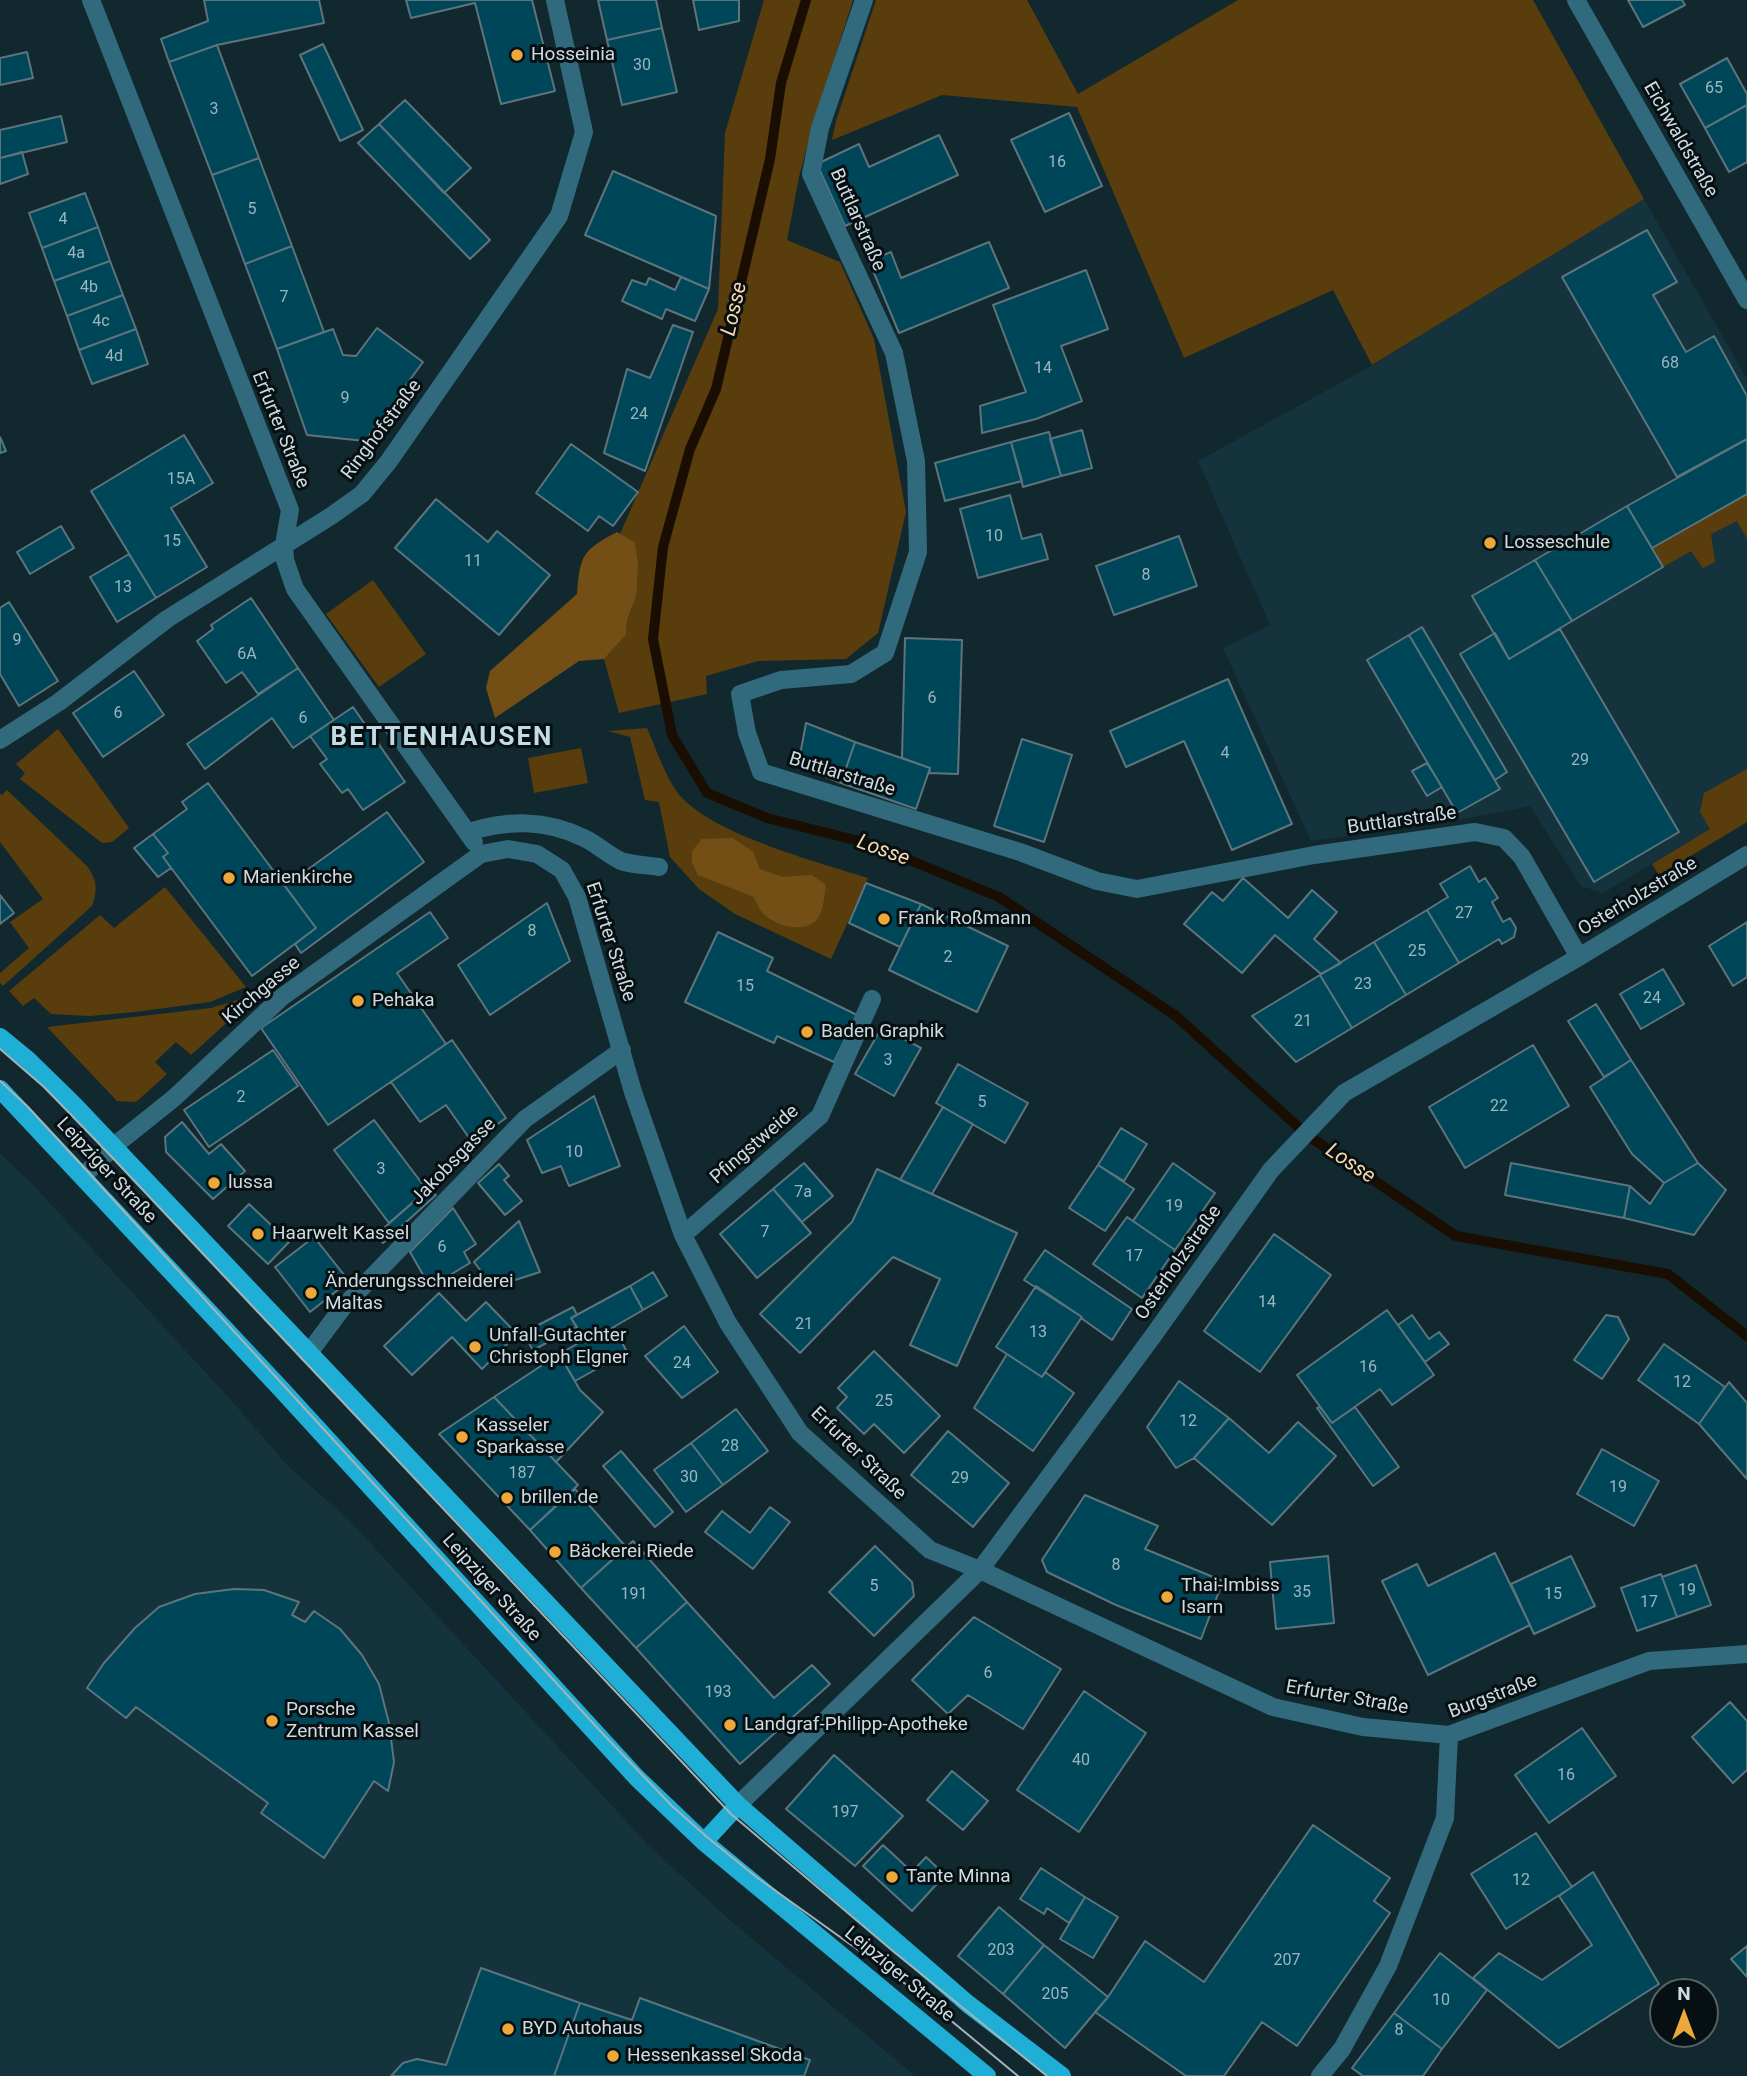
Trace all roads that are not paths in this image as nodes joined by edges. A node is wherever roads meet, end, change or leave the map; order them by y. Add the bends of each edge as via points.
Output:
1 (91, 0) edge
2 (555, 0) edge
3 (864, 0) edge
4 (1576, 0) edge
5 (1747, 300) edge
6 (285, 552) junction
7 (0, 740) edge
8 (474, 843) junction
9 (1747, 855) edge
10 (659, 867) dead end
11 (1579, 957) junction
12 (872, 999) dead end
13 (0, 1037) edge
14 (622, 1050) junction
15 (0, 1089) edge
16 (114, 1148) junction
17 (83, 1176) junction
18 (683, 1236) junction
19 (308, 1354) junction
20 (980, 1570) junction
21 (1747, 1654) edge
22 (1449, 1735) junction
23 (738, 1805) junction
24 (704, 1842) junction
25 (987, 2076) edge
26 (1062, 2076) edge
27 (1320, 2076) edge

1 - 6 street, Erfurter Straße via 290,510
2 - 6 street, Ringhofstraße via 584,132 559,216 389,461 362,494
3 - 11 street, Buttlarstraße via 820,128 811,174 894,353 916,461 918,552 885,653 851,674 781,680 740,694 761,772 1020,852 1097,881 1137,889 1381,845 1475,832 1504,838 1522,857
4 - 5 street, Eichwaldstraße
6 - 7 street, Ringhofstraße via 167,619 59,702
6 - 8 street via 295,589
8 - 10 street via 493,825 522,822 555,827 585,838 623,861
8 - 14 street, Erfurter Straße via 537,854 562,870 577,897
8 - 16 street, Kirchgasse via 282,997
9 - 11 street, Osterholzstraße
11 - 20 street, Osterholzstraße via 1344,1093 1271,1170
12 - 18 street, Pfingstweide via 820,1116
13 - 16 main road, Leipziger Straße via 50,1080
14 - 18 street, Erfurter Straße
14 - 19 street, Jakobsgasse via 525,1119 343,1307
15 - 17 main road, Leipziger Straße
16 - 17 street, Kirchgasse
16 - 19 main road, Leipziger Straße
17 - 24 main road, Leipziger Straße via 637,1778
18 - 20 street, Erfurter Straße via 728,1323 800,1433 930,1550
19 - 23 main road, Leipziger Straße
20 - 22 street, Erfurter Straße via 1273,1707 1363,1727
20 - 23 street, Osterholzstraße
21 - 22 street, Burgstraße via 1648,1661
22 - 27 street, Burgstraße via 1445,1818 1388,1966 1342,2049
23 - 24 main road
23 - 26 main road, Leipziger Straße via 968,2004
24 - 25 main road, Leipziger Straße

